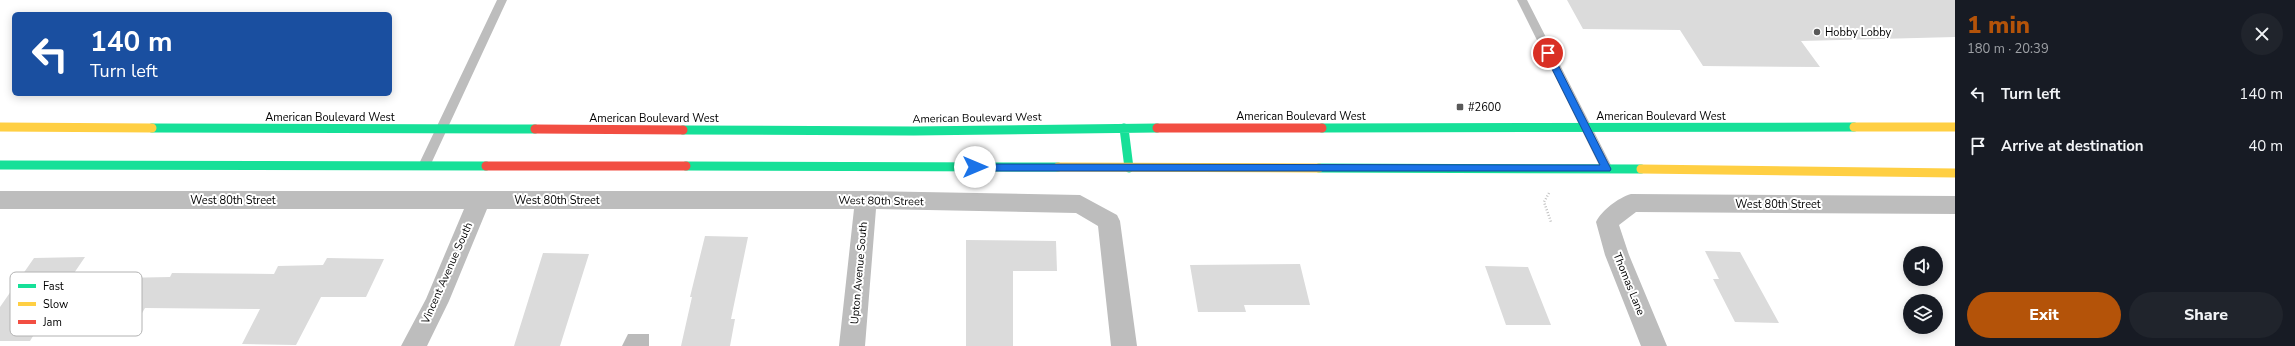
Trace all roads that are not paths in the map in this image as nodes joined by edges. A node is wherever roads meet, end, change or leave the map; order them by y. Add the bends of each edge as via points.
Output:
1 (502, 0) edge
2 (1522, 0) edge
3 (0, 127) edge
4 (1955, 127) edge
5 (1124, 128) junction
6 (1586, 128) junction
7 (443, 129) junction
8 (0, 166) edge
9 (424, 166) junction
10 (1129, 168) junction
11 (1607, 169) junction
12 (1955, 173) edge
13 (0, 200) edge
14 (479, 200) junction
15 (866, 200) junction
16 (1955, 205) edge
17 (1607, 222) joint
18 (414, 346) edge
19 (852, 346) edge
20 (1124, 346) edge
21 (1654, 346) edge

1 - 7 lane
2 - 6 lane
3 - 7 main road, American Boulevard West
4 - 6 main road, American Boulevard West
5 - 6 main road, American Boulevard West
5 - 7 main road, American Boulevard West via 914,131
5 - 10 main road
6 - 11 lane
7 - 9 lane
8 - 9 main road
9 - 10 main road
10 - 11 main road
11 - 12 main road
13 - 14 street, West 80th Street
14 - 15 street, West 80th Street
14 - 18 street, Vincent Avenue South via 437,301
15 - 19 street, Upton Avenue South
15 - 20 street, West 80th Street via 1080,204 1109,222
16 - 17 street, West 80th Street via 1631,203
17 - 21 street, Thomas Lane via 1617,255

